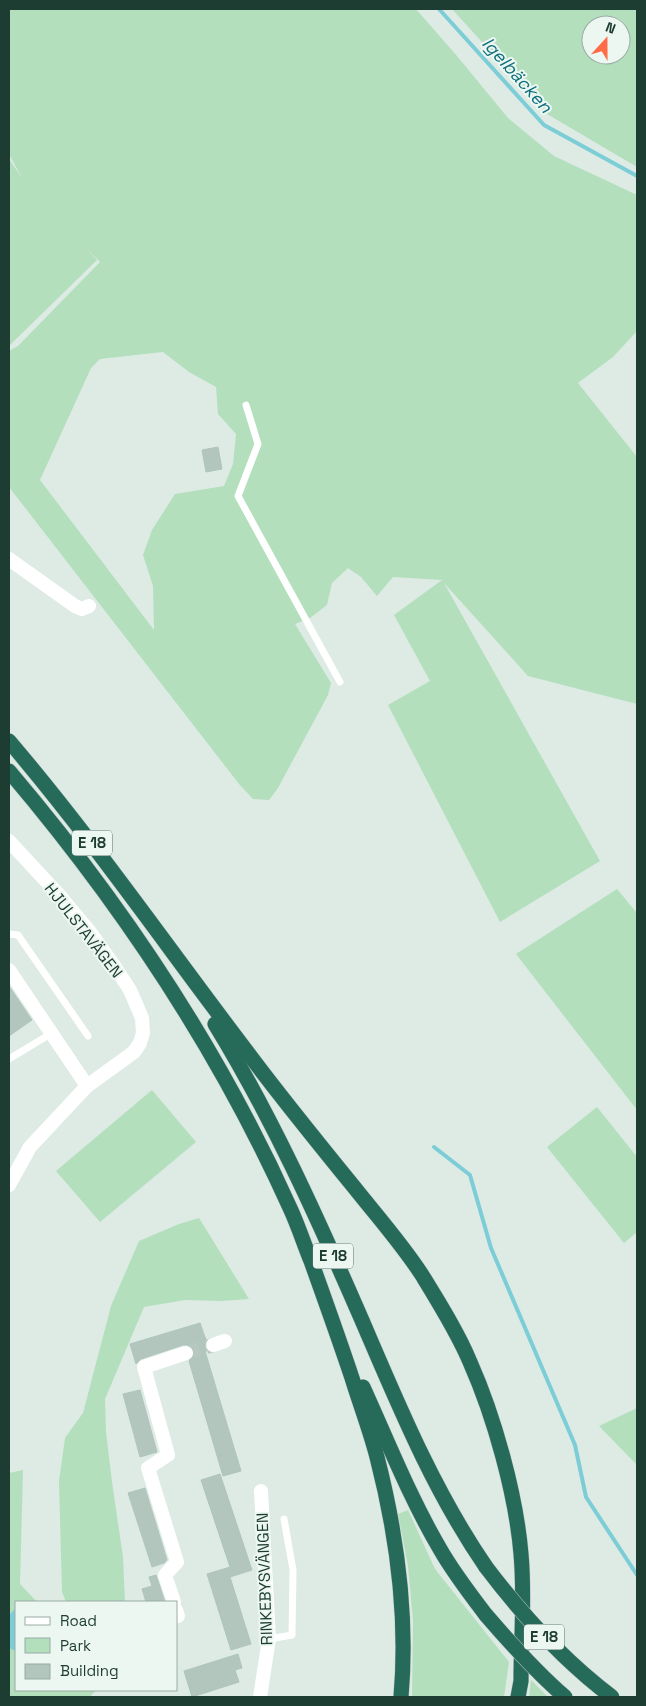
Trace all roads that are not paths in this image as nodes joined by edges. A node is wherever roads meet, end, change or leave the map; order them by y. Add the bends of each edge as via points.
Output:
1 (246, 405) dead end
2 (9, 560) edge
3 (89, 606) dead end
4 (340, 682) dead end
5 (9, 741) edge
6 (9, 771) edge
7 (9, 840) edge
8 (9, 934) edge
9 (170, 950) junction
10 (9, 970) edge
11 (52, 1033) junction
12 (88, 1036) dead end
13 (9, 1059) edge
14 (87, 1086) junction
15 (9, 1185) edge
16 (335, 1325) junction
17 (186, 1354) tunnel mouth
18 (261, 1491) dead end
19 (284, 1519) dead end
20 (174, 1601) edge
21 (269, 1639) junction
22 (260, 1697) edge
23 (401, 1697) edge
24 (518, 1697) edge
25 (565, 1697) edge
26 (612, 1697) edge

1 - 4 lane via 258,444 238,496
2 - 3 street via 75,606 82,609
5 - 9 highway, E 18 via 110,866
6 - 16 highway, E 18 via 95,878 205,1045 291,1210
7 - 14 street, HJULSTAVÄGEN via 90,932 130,990 142,1018 143,1032 134,1052
8 - 12 lane via 18,935
9 - 24 highway via 421,1274 470,1362 504,1461 521,1554 521,1681
9 - 26 highway, E 18, bridge via 226,1042 285,1150 425,1465 448,1507 486,1568 532,1625
10 - 11 street
11 - 13 lane
11 - 14 street
14 - 15 street, HJULSTAVÄGEN via 30,1147
16 - 23 highway via 377,1455 391,1518 402,1617
16 - 25 highway, E 18, bridge via 422,1518 440,1550 486,1615 527,1662
17 - 20 street via 144,1367 168,1455 148,1468 177,1562 165,1575
18 - 21 street, RINKEBYSVÄNGEN
19 - 21 lane via 293,1570 292,1635
21 - 22 street, RINKEBYSVÄNGEN

